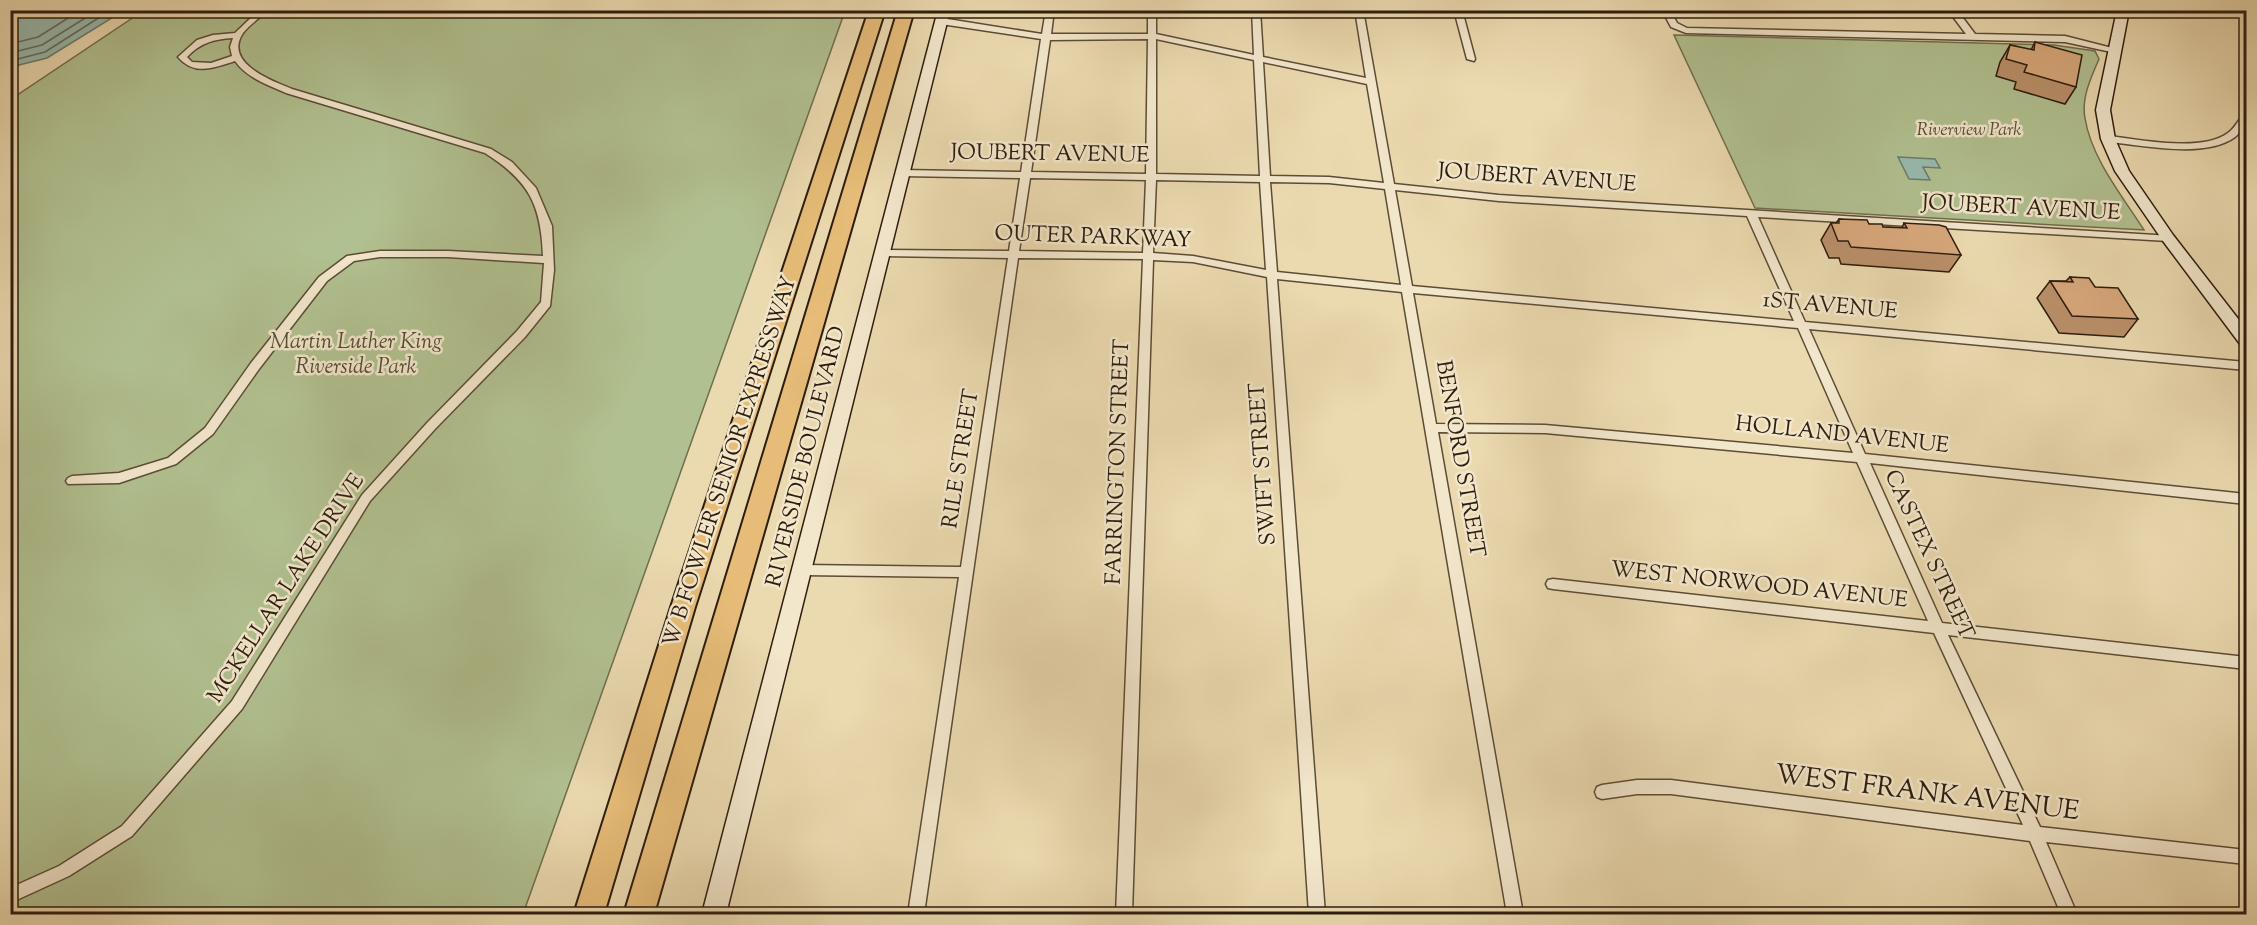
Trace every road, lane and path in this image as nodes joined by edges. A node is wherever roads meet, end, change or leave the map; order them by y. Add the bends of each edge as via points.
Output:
1 (264, 10) edge
2 (877, 10) edge
3 (906, 10) edge
4 (1050, 10) edge
5 (1152, 10) edge
6 (1256, 10) edge
7 (1359, 10) edge
8 (1458, 10) edge
9 (1666, 10) edge
10 (1952, 10) edge
11 (2123, 10) edge
12 (942, 16) edge
13 (237, 35) junction
14 (1152, 36) junction
15 (1046, 37) junction
16 (1972, 37) junction
17 (2116, 50) junction
18 (236, 58) junction
19 (1258, 58) junction
20 (1471, 59) dead end
21 (1372, 82) junction
22 (2247, 117) edge
23 (2108, 139) junction
24 (902, 173) junction
25 (1026, 175) junction
26 (1151, 176) junction
27 (1265, 178) junction
28 (1388, 186) junction
29 (1751, 213) junction
30 (2168, 237) junction
31 (882, 253) junction
32 (1014, 255) junction
33 (1147, 256) junction
34 (549, 260) junction
35 (1272, 275) junction
36 (1409, 289) junction
37 (1800, 324) junction
38 (2247, 340) edge
39 (2247, 366) edge
40 (1433, 428) junction
41 (1861, 458) junction
42 (72, 481) dead end
43 (2247, 499) edge
44 (803, 570) junction
45 (966, 572) junction
46 (1553, 584) dead end
47 (1937, 626) junction
48 (2247, 663) edge
49 (1602, 792) dead end
50 (2035, 834) junction
51 (2247, 857) edge
52 (10, 896) edge
53 (589, 915) edge
54 (639, 915) edge
55 (714, 915) edge
56 (916, 915) edge
57 (1124, 915) edge
58 (1317, 915) edge
59 (1515, 915) edge
60 (2069, 915) edge

1 - 13 street
2 - 53 highway, W B FOWLER SENIOR EXPRESSWAY via 686,596
3 - 54 highway, W B FOWLER SENIOR EXPRESSWAY
4 - 15 street, RILE STREET
5 - 14 street, FARRINGTON STREET
6 - 19 street, SWIFT STREET
7 - 21 street, BENFORD STREET
8 - 20 street
9 - 16 street via 1676,27 1690,30
10 - 16 street
11 - 17 street
12 - 15 street
12 - 24 street, RIVERSIDE BOULEVARD
13 - 18 street via 233,49
13 - 18 street via 214,36 192,45 182,57 190,65 201,66
14 - 15 street
14 - 19 street
14 - 26 street, FARRINGTON STREET
15 - 25 street, RILE STREET
16 - 17 street via 2065,39
17 - 23 street via 2103,110
18 - 34 street, MCKELLAR LAKE DRIVE via 262,80 289,91 488,151 509,164 533,190 547,225
19 - 21 street
19 - 27 street, SWIFT STREET
21 - 28 street, BENFORD STREET
22 - 23 street via 2232,135 2212,144
23 - 30 street via 2122,171
24 - 25 street, JOUBERT AVENUE
24 - 31 street, RIVERSIDE BOULEVARD
25 - 26 street, JOUBERT AVENUE
25 - 32 street, RILE STREET
26 - 27 street, JOUBERT AVENUE
26 - 33 street, FARRINGTON STREET
27 - 28 street, JOUBERT AVENUE
27 - 35 street, SWIFT STREET
28 - 29 street, JOUBERT AVENUE via 1499,198
28 - 36 street, BENFORD STREET
29 - 30 street, JOUBERT AVENUE
29 - 37 street, CASTEX STREET
30 - 38 street
31 - 32 street, OUTER PARKWAY
31 - 44 street, RIVERSIDE BOULEVARD
32 - 33 street, OUTER PARKWAY
32 - 45 street, RILE STREET
33 - 35 street, OUTER PARKWAY via 1193,259
33 - 57 street, FARRINGTON STREET
34 - 42 street via 448,254 351,258 323,279 209,431 172,461 119,478
34 - 52 street, MCKELLAR LAKE DRIVE via 546,303 366,498 237,705 127,831 64,871
35 - 36 street, OUTER PARKWAY
35 - 58 street, SWIFT STREET
36 - 37 street, 1ST AVENUE
36 - 40 street, BENFORD STREET
37 - 39 street, 1ST AVENUE
37 - 41 street, CASTEX STREET
40 - 41 street, HOLLAND AVENUE via 1545,429
40 - 59 street, BENFORD STREET
41 - 43 street, HOLLAND AVENUE
41 - 47 street, CASTEX STREET
44 - 45 street
44 - 55 street, RIVERSIDE BOULEVARD
45 - 56 street, RILE STREET
46 - 47 street, WEST NORWOOD AVENUE
47 - 48 street, WEST NORWOOD AVENUE
47 - 50 street, CASTEX STREET
49 - 50 street, WEST FRANK AVENUE via 1671,787
50 - 51 street, WEST FRANK AVENUE
50 - 60 street, CASTEX STREET

